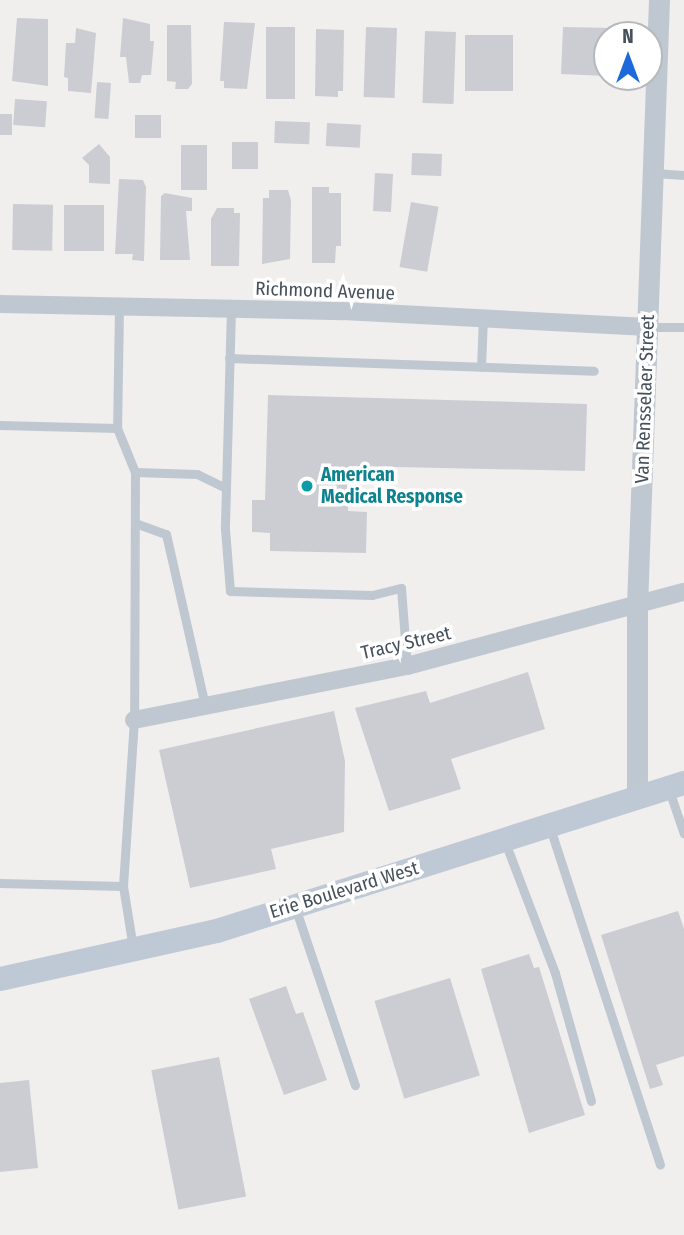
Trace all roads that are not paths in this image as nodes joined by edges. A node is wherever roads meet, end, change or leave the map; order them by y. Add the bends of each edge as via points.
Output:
1 (659, 0) edge
2 (653, 173) junction
3 (684, 175) edge
4 (0, 304) edge
5 (119, 306) junction
6 (231, 309) junction
7 (483, 318) junction
8 (648, 327) junction
9 (684, 327) edge
10 (229, 358) junction
11 (481, 367) junction
12 (594, 371) dead end
13 (0, 425) edge
14 (117, 428) junction
15 (135, 472) junction
16 (226, 488) junction
17 (135, 523) junction
18 (684, 592) edge
19 (637, 606) junction
20 (407, 666) junction
21 (205, 706) junction
22 (134, 720) junction
23 (676, 785) edge
24 (637, 798) junction
25 (550, 825) junction
26 (684, 834) edge
27 (504, 840) junction
28 (0, 883) edge
29 (123, 886) junction
30 (295, 906) junction
31 (134, 950) junction
32 (0, 979) edge
33 (355, 1085) dead end
34 (591, 1101) dead end
35 (660, 1166) dead end

1 - 2 street, Van Rensselaer Street
2 - 3 lane
2 - 8 street, Van Rensselaer Street
4 - 5 street, Richmond Avenue
5 - 6 street, Richmond Avenue
5 - 14 lane
6 - 7 street, Richmond Avenue
6 - 10 lane
7 - 8 street, Richmond Avenue
7 - 11 lane
8 - 9 lane
8 - 19 street, Van Rensselaer Street
10 - 11 lane
10 - 16 lane
11 - 12 lane
13 - 14 lane
14 - 15 lane
15 - 16 lane via 197,474
15 - 17 lane
16 - 20 lane via 230,591 372,595 401,588
17 - 21 lane via 166,534
17 - 22 lane
18 - 19 street, Tracy Street
19 - 20 street, Tracy Street
19 - 24 street, Van Rensselaer Street
20 - 21 street, Tracy Street
21 - 22 street, Tracy Street
22 - 29 lane
23 - 24 main road, Erie Boulevard West
23 - 26 lane
24 - 25 main road, Erie Boulevard West
25 - 27 main road, Erie Boulevard West
25 - 35 lane
27 - 30 main road, Erie Boulevard West
27 - 34 lane via 555,974
28 - 29 lane
29 - 31 lane
30 - 31 main road, Erie Boulevard West
30 - 33 lane
31 - 32 main road, Erie Boulevard West

